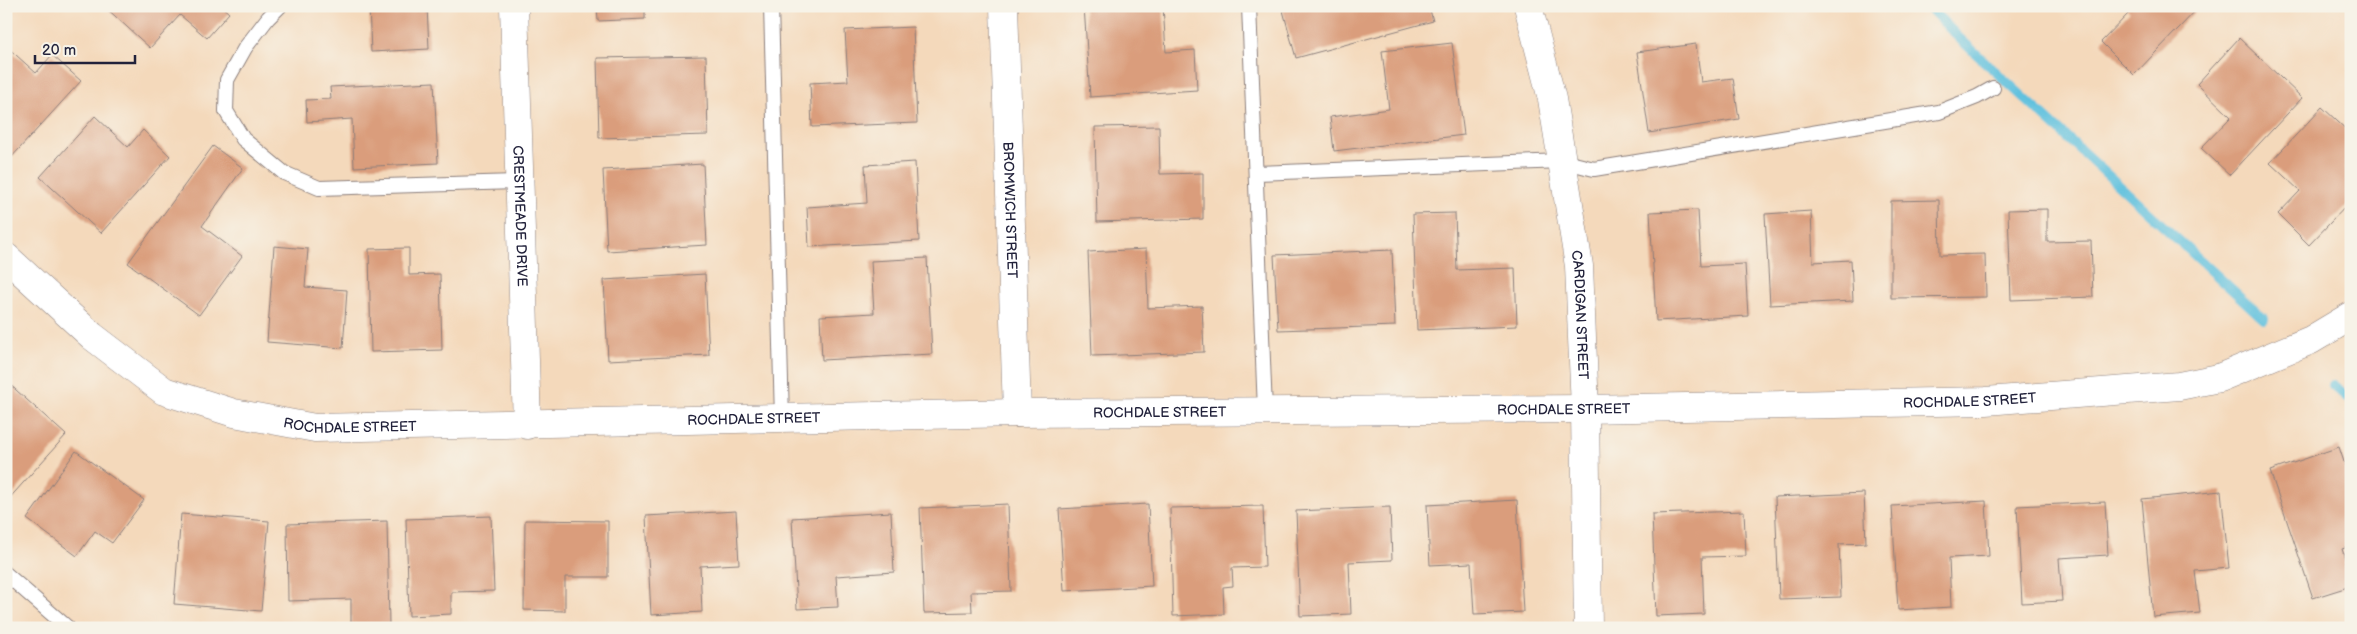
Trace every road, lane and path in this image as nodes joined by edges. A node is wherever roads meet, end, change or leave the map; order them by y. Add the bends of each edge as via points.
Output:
1 (280, 6) edge
2 (514, 6) edge
3 (771, 6) edge
4 (1004, 6) edge
5 (1249, 6) edge
6 (1528, 6) edge
7 (1993, 88) dead end
8 (1562, 161) junction
9 (1256, 173) junction
10 (519, 182) junction
11 (6, 257) edge
12 (2351, 316) edge
13 (1585, 409) junction
14 (1265, 411) junction
15 (1017, 412) junction
16 (782, 419) junction
17 (526, 425) junction
18 (6, 574) edge
19 (68, 628) edge
20 (1588, 628) edge

1 - 10 lane via 245,48 227,80 226,111 243,139 284,173 319,188
2 - 10 street, CRESTMEADE DRIVE
3 - 16 lane
4 - 15 street, BROMWICH STREET
5 - 9 lane
6 - 8 street, CARDIGAN STREET via 1552,99
7 - 8 lane via 1939,112 1758,143 1594,169
8 - 9 lane
8 - 13 street, CARDIGAN STREET via 1579,266
9 - 14 lane
10 - 17 street, CRESTMEADE DRIVE
11 - 17 street, ROCHDALE STREET via 92,336 164,390 234,414 315,428
12 - 13 street, ROCHDALE STREET via 2311,340 2219,378 2179,386 1986,401
13 - 14 street, ROCHDALE STREET
13 - 20 street, CARDIGAN STREET
14 - 15 street, ROCHDALE STREET
15 - 16 street, ROCHDALE STREET
16 - 17 street, ROCHDALE STREET
18 - 19 lane

